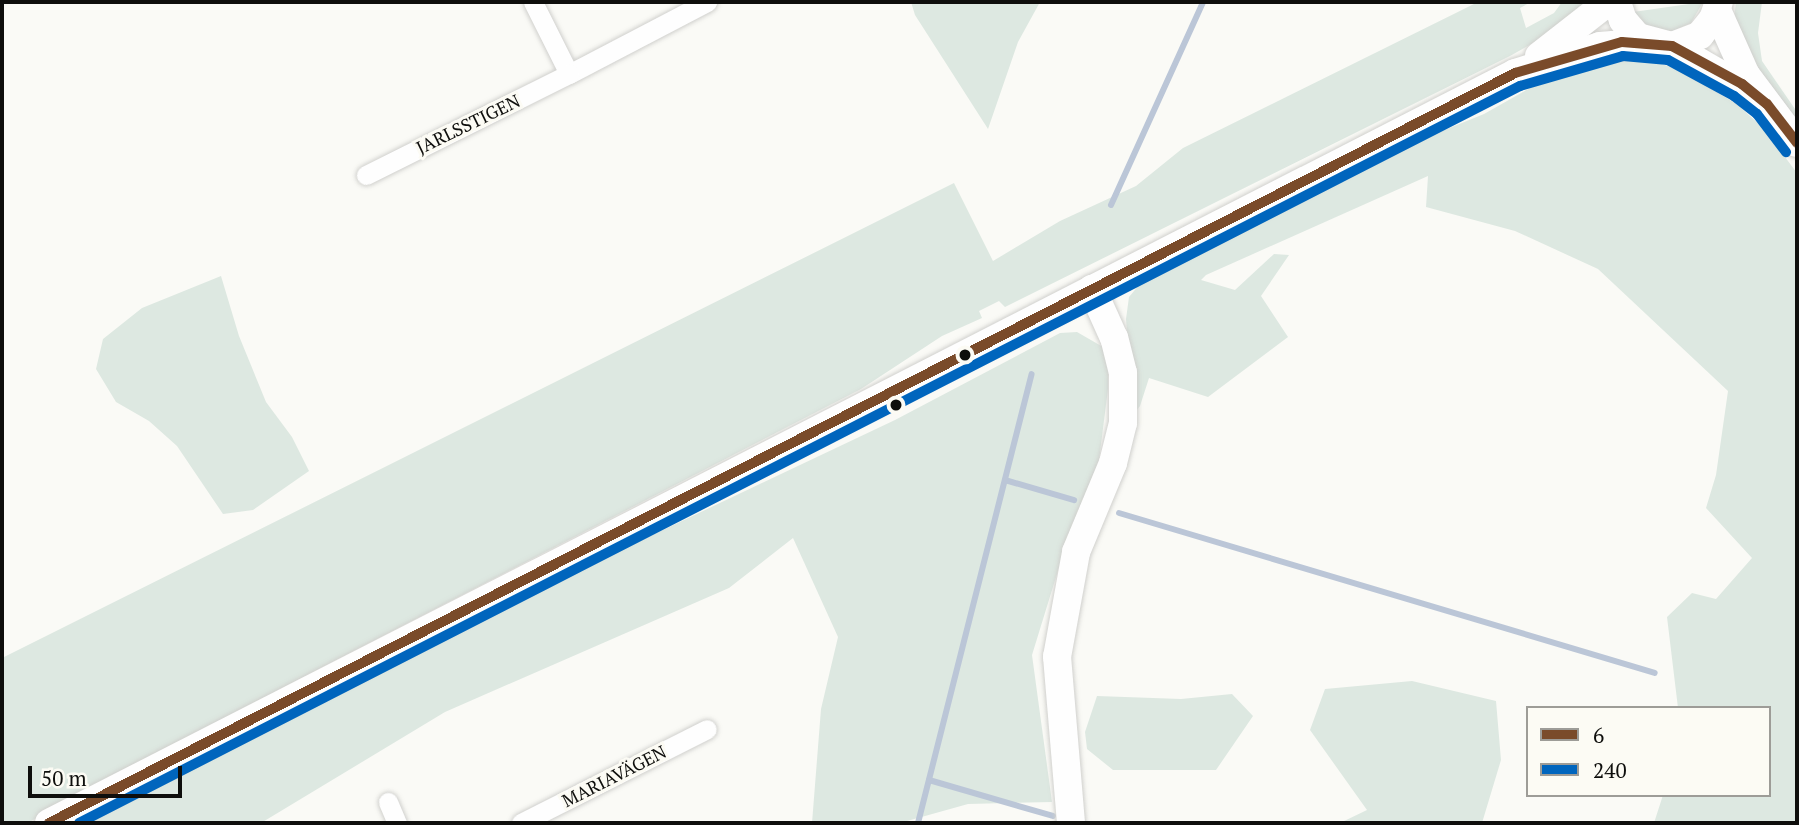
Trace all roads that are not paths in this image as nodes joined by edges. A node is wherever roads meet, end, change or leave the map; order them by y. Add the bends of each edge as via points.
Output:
1 (533, 2) edge
2 (706, 2) edge
3 (1608, 2) edge
4 (1617, 2) edge
5 (1719, 4) edge
6 (1660, 44) junction
7 (1516, 73) junction
8 (569, 74) junction
9 (1767, 104) junction
10 (1797, 143) edge
11 (366, 175) dead end
12 (1093, 289) junction
13 (707, 729) dead end
14 (387, 802) dead end
15 (50, 823) edge
16 (397, 823) edge
17 (521, 823) edge
18 (1072, 823) edge

1 - 8 street
2 - 8 street, JARLSSTIGEN
3 - 7 main road
4 - 6 main road via 1630,29
5 - 6 main road via 1700,35
5 - 9 main road via 1746,75
6 - 7 main road via 1600,46
6 - 9 main road via 1741,84
7 - 12 main road
8 - 11 street, JARLSSTIGEN
9 - 10 main road
12 - 15 main road
12 - 18 main road via 1123,373 1124,423 1113,463 1076,552 1057,657
13 - 17 street, MARIAVÄGEN
14 - 16 street

